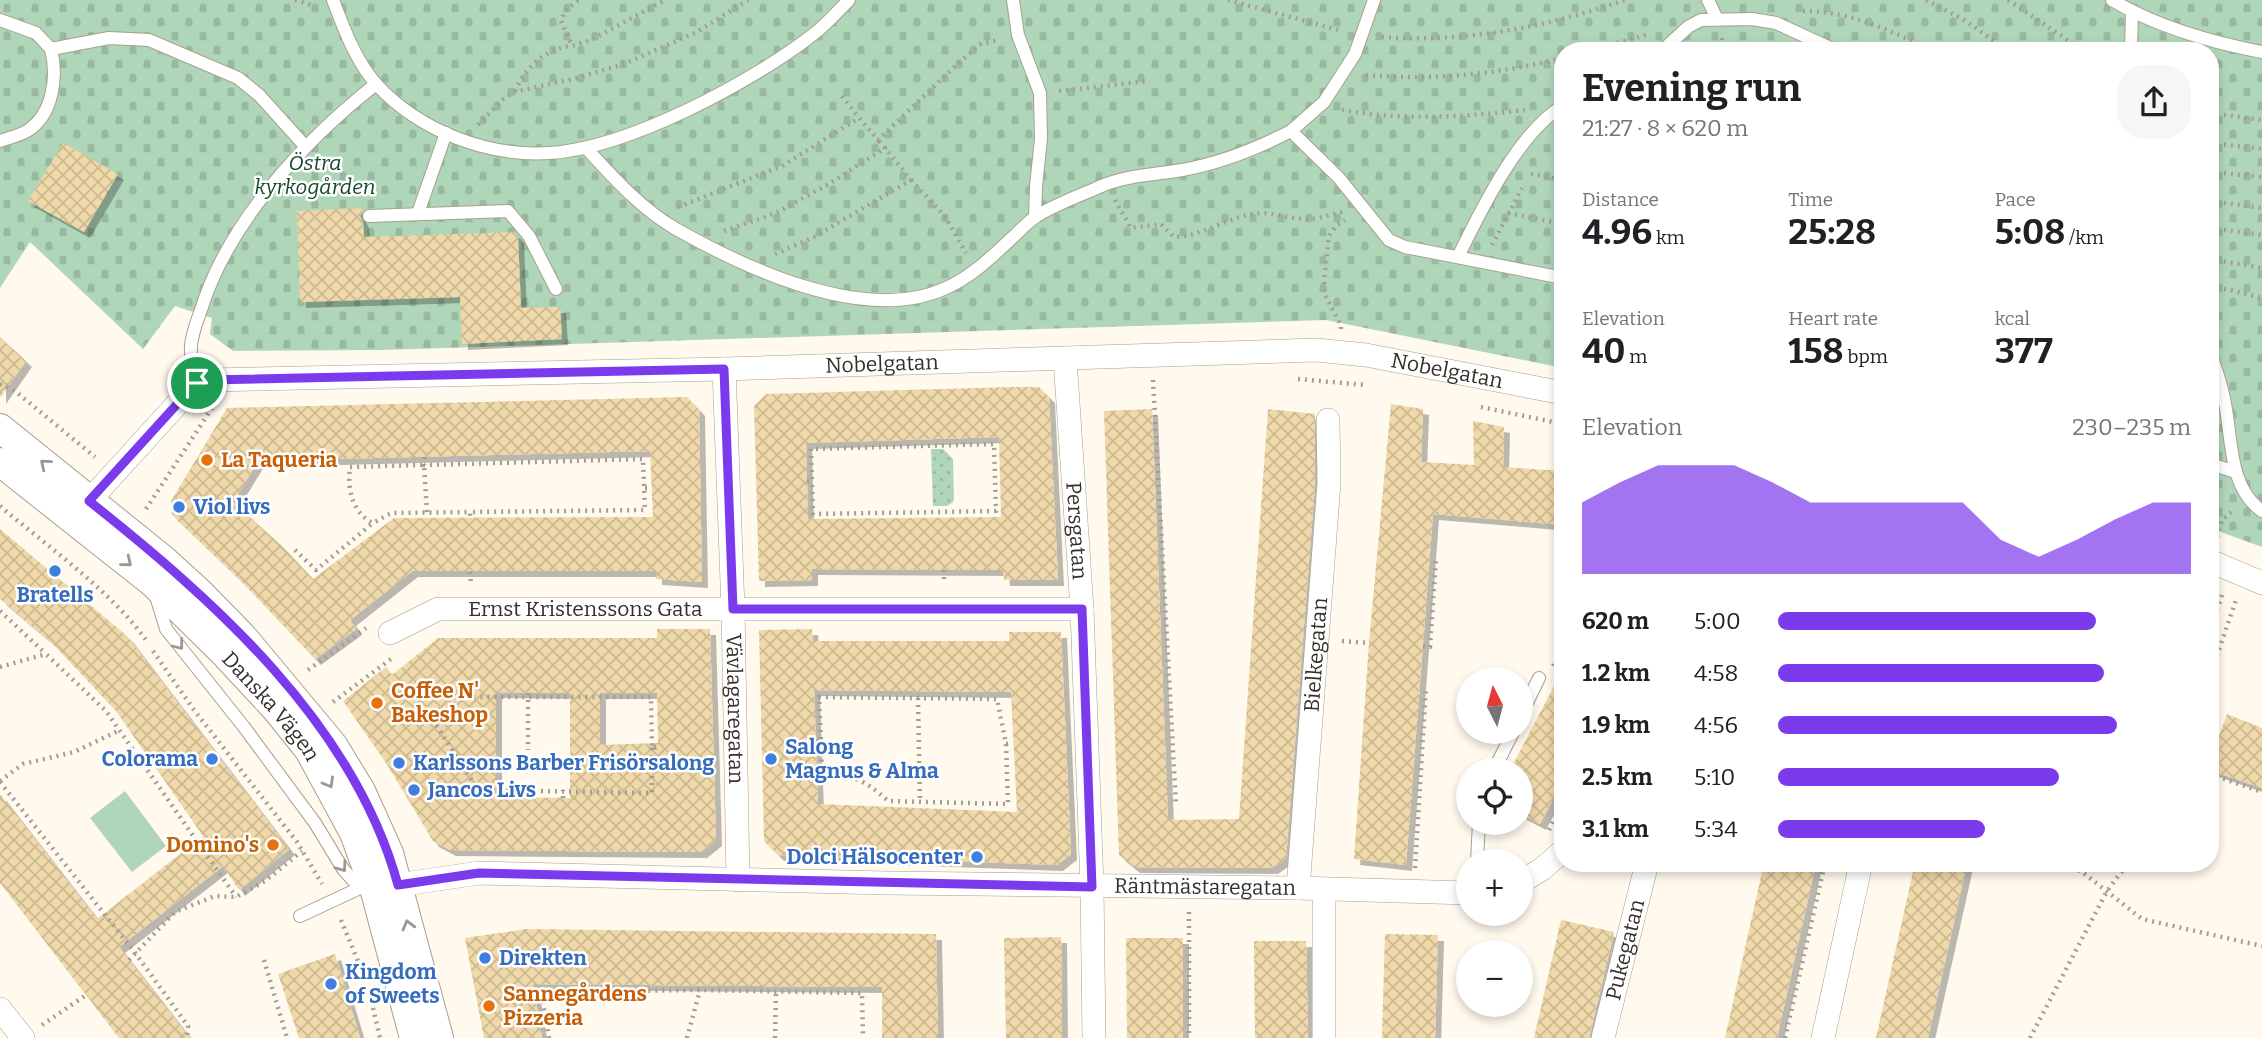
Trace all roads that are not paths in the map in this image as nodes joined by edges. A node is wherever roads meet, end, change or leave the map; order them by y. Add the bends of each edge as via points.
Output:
1 (333, 0) edge
2 (849, 0) edge
3 (1013, 0) edge
4 (1374, 0) edge
5 (1708, 0) edge
6 (2112, 0) edge
7 (2129, 6) edge
8 (1717, 19) junction
9 (0, 20) edge
10 (1672, 42) edge
11 (1817, 42) edge
12 (2131, 42) edge
13 (2213, 42) edge
14 (2219, 43) edge
15 (51, 49) junction
16 (2262, 52) edge
17 (376, 84) junction
18 (1554, 112) edge
19 (1291, 131) junction
20 (446, 133) junction
21 (0, 141) edge
22 (305, 146) junction
23 (586, 148) junction
24 (418, 214) junction
25 (369, 216) dead end
26 (1035, 217) junction
27 (1458, 257) junction
28 (1554, 276) edge
29 (556, 289) dead end
30 (1065, 359) junction
31 (724, 369) junction
32 (2219, 380) edge
33 (197, 383) junction
34 (1554, 391) edge
35 (1328, 420) dead end
36 (0, 428) edge
37 (0, 461) edge
38 (2219, 467) edge
39 (2236, 472) junction
40 (82, 510) junction
41 (2262, 511) edge
42 (2219, 565) edge
43 (153, 583) junction
44 (2262, 583) edge
45 (733, 609) junction
46 (1082, 609) junction
47 (390, 633) road end
48 (1539, 678) dead end
49 (1533, 690) edge
50 (1554, 859) edge
51 (1645, 872) edge
52 (1859, 872) edge
53 (1533, 875) edge
54 (738, 880) junction
55 (377, 887) junction
56 (1092, 887) junction
57 (1298, 888) junction
58 (1324, 889) junction
59 (1456, 893) edge
60 (300, 916) dead end
61 (0, 1009) edge
62 (29, 1034) edge
63 (414, 1038) edge
64 (439, 1038) edge
65 (1094, 1038) edge
66 (1324, 1038) edge
67 (1603, 1038) edge
68 (1823, 1038) edge

1 - 17 lane via 355,53
2 - 23 lane via 817,32 737,84 637,131
3 - 26 lane via 1018,35 1040,93
4 - 19 lane via 1355,54 1320,106
5 - 8 lane
6 - 7 lane
7 - 12 lane
7 - 13 lane
8 - 10 lane via 1701,19
8 - 11 lane via 1776,23
9 - 15 lane via 36,33
14 - 16 lane
15 - 21 lane via 54,75 49,103 27,131
15 - 22 lane via 109,38 149,40 238,78
17 - 20 lane via 411,115
17 - 22 lane
18 - 27 lane via 1504,172
19 - 26 lane via 1220,162 1107,184
19 - 27 lane via 1339,178 1389,240
20 - 23 lane via 501,150 549,154
20 - 24 lane
22 - 33 lane via 220,260 194,332 191,359
23 - 26 lane via 633,196 675,228 801,285 871,300 918,299 948,287 996,253
24 - 25 lane
24 - 29 lane via 508,211 529,236
27 - 28 lane
30 - 31 street, Nobelgatan
30 - 34 street, Nobelgatan via 1316,350 1366,355
30 - 46 street, Persgatan
31 - 33 street, Nobelgatan
31 - 45 street, Vävlagaregatan
32 - 39 lane
33 - 40 street
35 - 57 street, Bielkegatan via 1329,483
40 -> 36 street, Danska Vägen
37 - 40 street, Danska Vägen
38 - 39 lane
39 - 41 lane via 2248,499
40 -> 43 street, Danska Vägen
40 - 55 street, Danska Vägen via 165,561 295,696 361,791 389,853
42 - 44 street
43 -> 55 street, Danska Vägen via 224,653 309,750
43 -> 55 lane via 166,629 315,823 342,869
45 - 46 street, Ernst Kristenssons Gata
45 - 47 street, Ernst Kristenssons Gata via 438,609
45 - 54 street, Vävlagaregatan
46 - 56 street, Persgatan
48 - 49 lane
50 - 53 street
51 - 67 street, Pukegatan
52 - 68 street
54 - 55 street, Räntmästaregatan via 479,873
54 - 56 street, Räntmästaregatan
55 - 60 lane
55 - 63 street, Danska Vägen
64 -> 55 street, Danska Vägen
56 - 57 street, Räntmästaregatan
56 - 65 street, Persgatan
57 - 58 street, Räntmästaregatan
58 - 59 street, Räntmästaregatan
58 - 66 street
61 - 62 street

